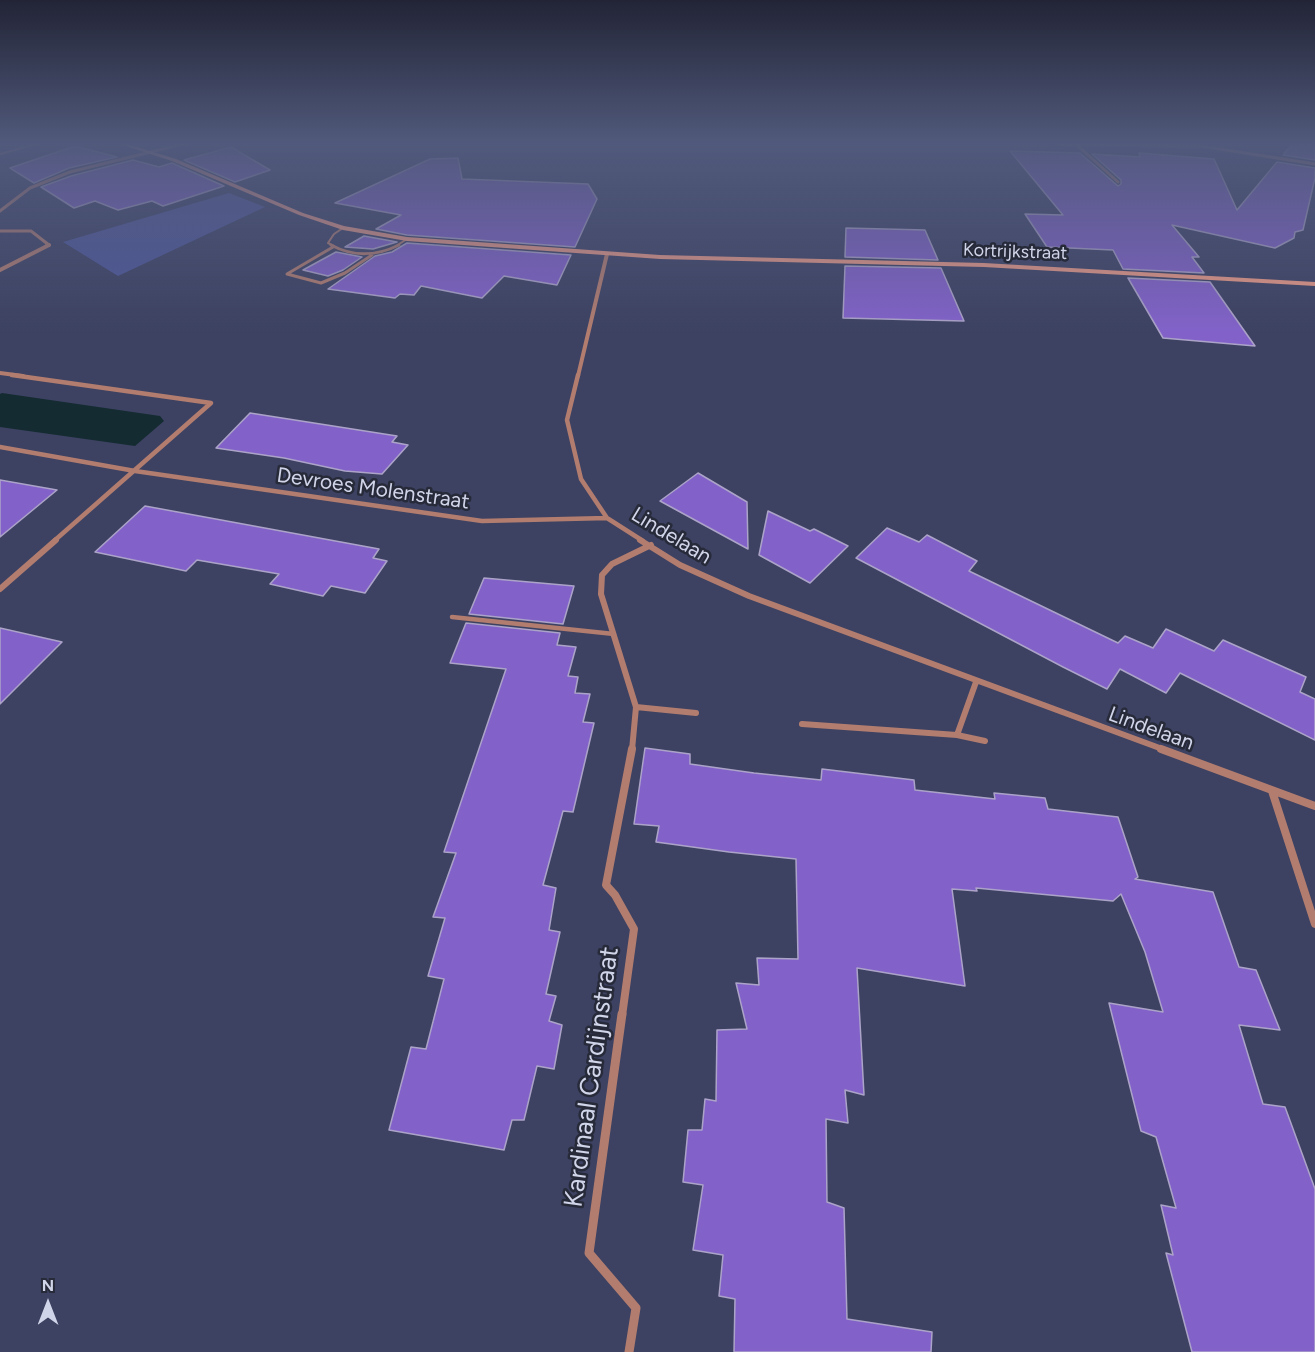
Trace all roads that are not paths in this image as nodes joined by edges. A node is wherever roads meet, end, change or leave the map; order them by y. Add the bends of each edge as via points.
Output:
1 (288, 206) edge
2 (343, 228) junction
3 (0, 231) edge
4 (407, 239) junction
5 (333, 247) junction
6 (607, 254) junction
7 (372, 255) junction
8 (0, 270) edge
9 (1315, 284) edge
10 (0, 373) edge
11 (0, 447) edge
12 (135, 471) junction
13 (607, 518) junction
14 (651, 545) junction
15 (0, 589) edge
16 (452, 617) dead end
17 (614, 634) junction
18 (976, 682) junction
19 (636, 706) junction
20 (696, 713) dead end
21 (802, 724) dead end
22 (957, 735) junction
23 (985, 741) dead end
24 (1272, 791) junction
25 (1315, 806) edge
26 (1315, 924) edge
27 (629, 1352) edge

1 - 2 main road, Kortrijkstraat
2 - 4 main road, Kortrijkstraat
2 - 5 lane via 328,243
3 - 8 street via 31,231 49,245
4 - 6 main road, Kortrijkstraat
4 - 7 lane via 397,248
5 - 7 lane
5 - 7 lane via 286,274 321,283
6 - 9 main road, Kortrijkstraat via 1052,268
6 - 13 street, Lindelaan via 567,420 581,479
10 - 12 street via 211,403
11 - 12 street, Devroes Molenstraat
12 - 13 street, Devroes Molenstraat via 482,521
12 - 15 street
13 - 14 street, Lindelaan
14 - 17 street, Kardinaal Cardijnstraat via 612,564 602,575 601,594
14 - 18 street, Lindelaan via 680,565 749,596
16 - 17 lane
17 - 19 street, Kardinaal Cardijnstraat
18 - 22 street
18 - 24 street, Lindelaan
19 - 20 street
19 - 27 street, Kardinaal Cardijnstraat via 635,734 606,885 634,929 589,1253 636,1308
21 - 22 street
22 - 23 street
24 - 25 street, Lindelaan
24 - 26 street

